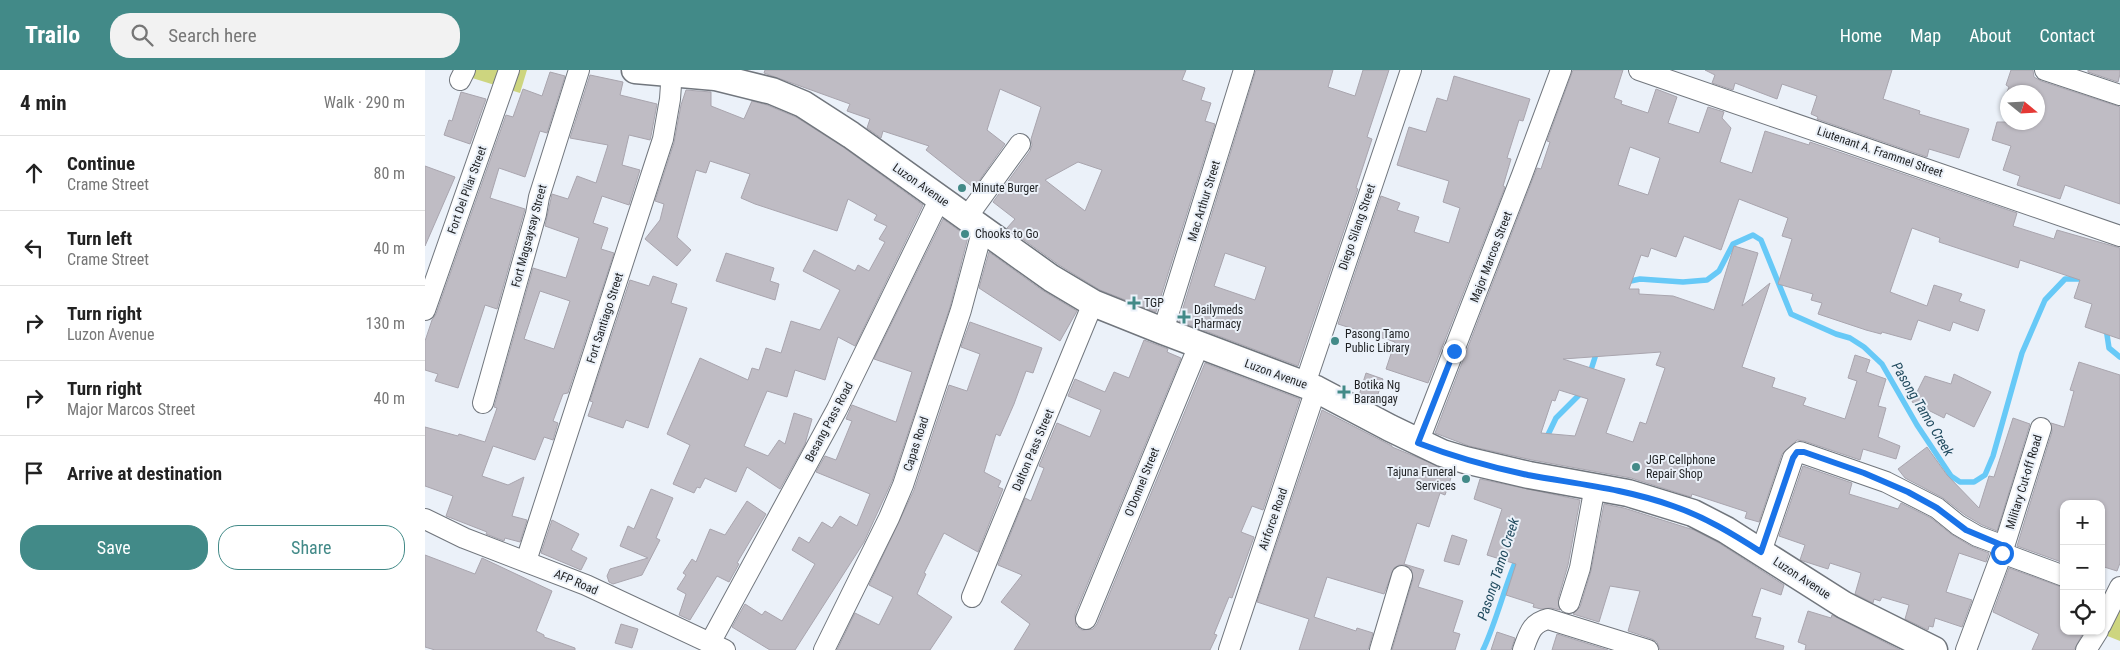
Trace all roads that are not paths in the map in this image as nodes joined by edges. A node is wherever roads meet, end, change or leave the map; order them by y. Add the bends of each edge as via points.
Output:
1 (509, 70) edge
2 (579, 70) edge
3 (635, 70) edge
4 (1244, 70) edge
5 (1411, 70) edge
6 (1561, 70) edge
7 (1639, 70) edge
8 (2045, 70) edge
9 (671, 72) edge
10 (2120, 95) edge
11 (1020, 144) dead end
12 (941, 198) junction
13 (975, 223) junction
14 (2120, 236) edge
15 (1093, 303) junction
16 (425, 310) edge
17 (1163, 331) junction
18 (1199, 345) junction
19 (1311, 387) junction
20 (483, 403) dead end
21 (2041, 428) dead end
22 (1418, 443) junction
23 (1595, 486) junction
24 (427, 527) edge
25 (2003, 549) junction
26 (1761, 552) junction
27 (526, 561) junction
28 (2060, 574) edge
29 (1402, 576) dead end
30 (2112, 593) edge
31 (972, 596) dead end
32 (1569, 603) dead end
33 (1086, 618) dead end
34 (2106, 625) edge
35 (687, 642) edge
36 (717, 647) edge
37 (823, 650) edge
38 (1229, 650) edge
39 (1380, 650) edge
40 (1523, 650) edge
41 (1648, 650) edge
42 (1934, 650) edge
43 (1966, 650) edge
44 (2086, 650) edge

1 - 16 street, Fort Del Pilar Street
2 - 20 street, Fort Magsaysay Street via 539,197
3 - 9 main road, Luzon Avenue
4 - 17 street, Mac Arthur Street
5 - 19 street, Diego Silang Street
6 - 22 street, Major Marcos Street
7 - 14 street, Liutenant A. Frammel Street
8 - 10 street
9 - 12 main road, Luzon Avenue via 744,83 803,104
9 - 27 street, Fort Santiago Street via 663,139
11 - 13 street
12 - 13 main road, Luzon Avenue
12 - 36 street, Besang Pass Road
13 - 15 main road, Luzon Avenue via 1051,278
13 - 37 street, Capas Road via 961,310 903,485
15 - 17 main road, Luzon Avenue
15 - 31 street, Dalton Pass Street
17 - 18 main road, Luzon Avenue
18 - 19 main road, Luzon Avenue
18 - 33 street, O'Donnel Street
19 - 22 main road, Luzon Avenue
19 - 38 street, Airforce Road
21 - 25 street, Military Cut-off Road
22 - 23 main road, Luzon Avenue via 1493,467
23 - 26 main road, Luzon Avenue via 1643,496 1693,513
23 - 32 street via 1580,568
24 - 27 street, AFP Road
25 - 26 street via 1966,530 1937,508 1886,482 1800,452 1793,458
25 - 28 street
25 - 43 street, Military Cut-off Road
26 - 42 main road, Luzon Avenue via 1844,605
27 - 35 street, AFP Road via 586,585
29 - 39 street
30 - 34 street
34 - 44 street
35 - 36 street, AFP Road
40 - 41 street via 1530,630 1539,621 1549,619

